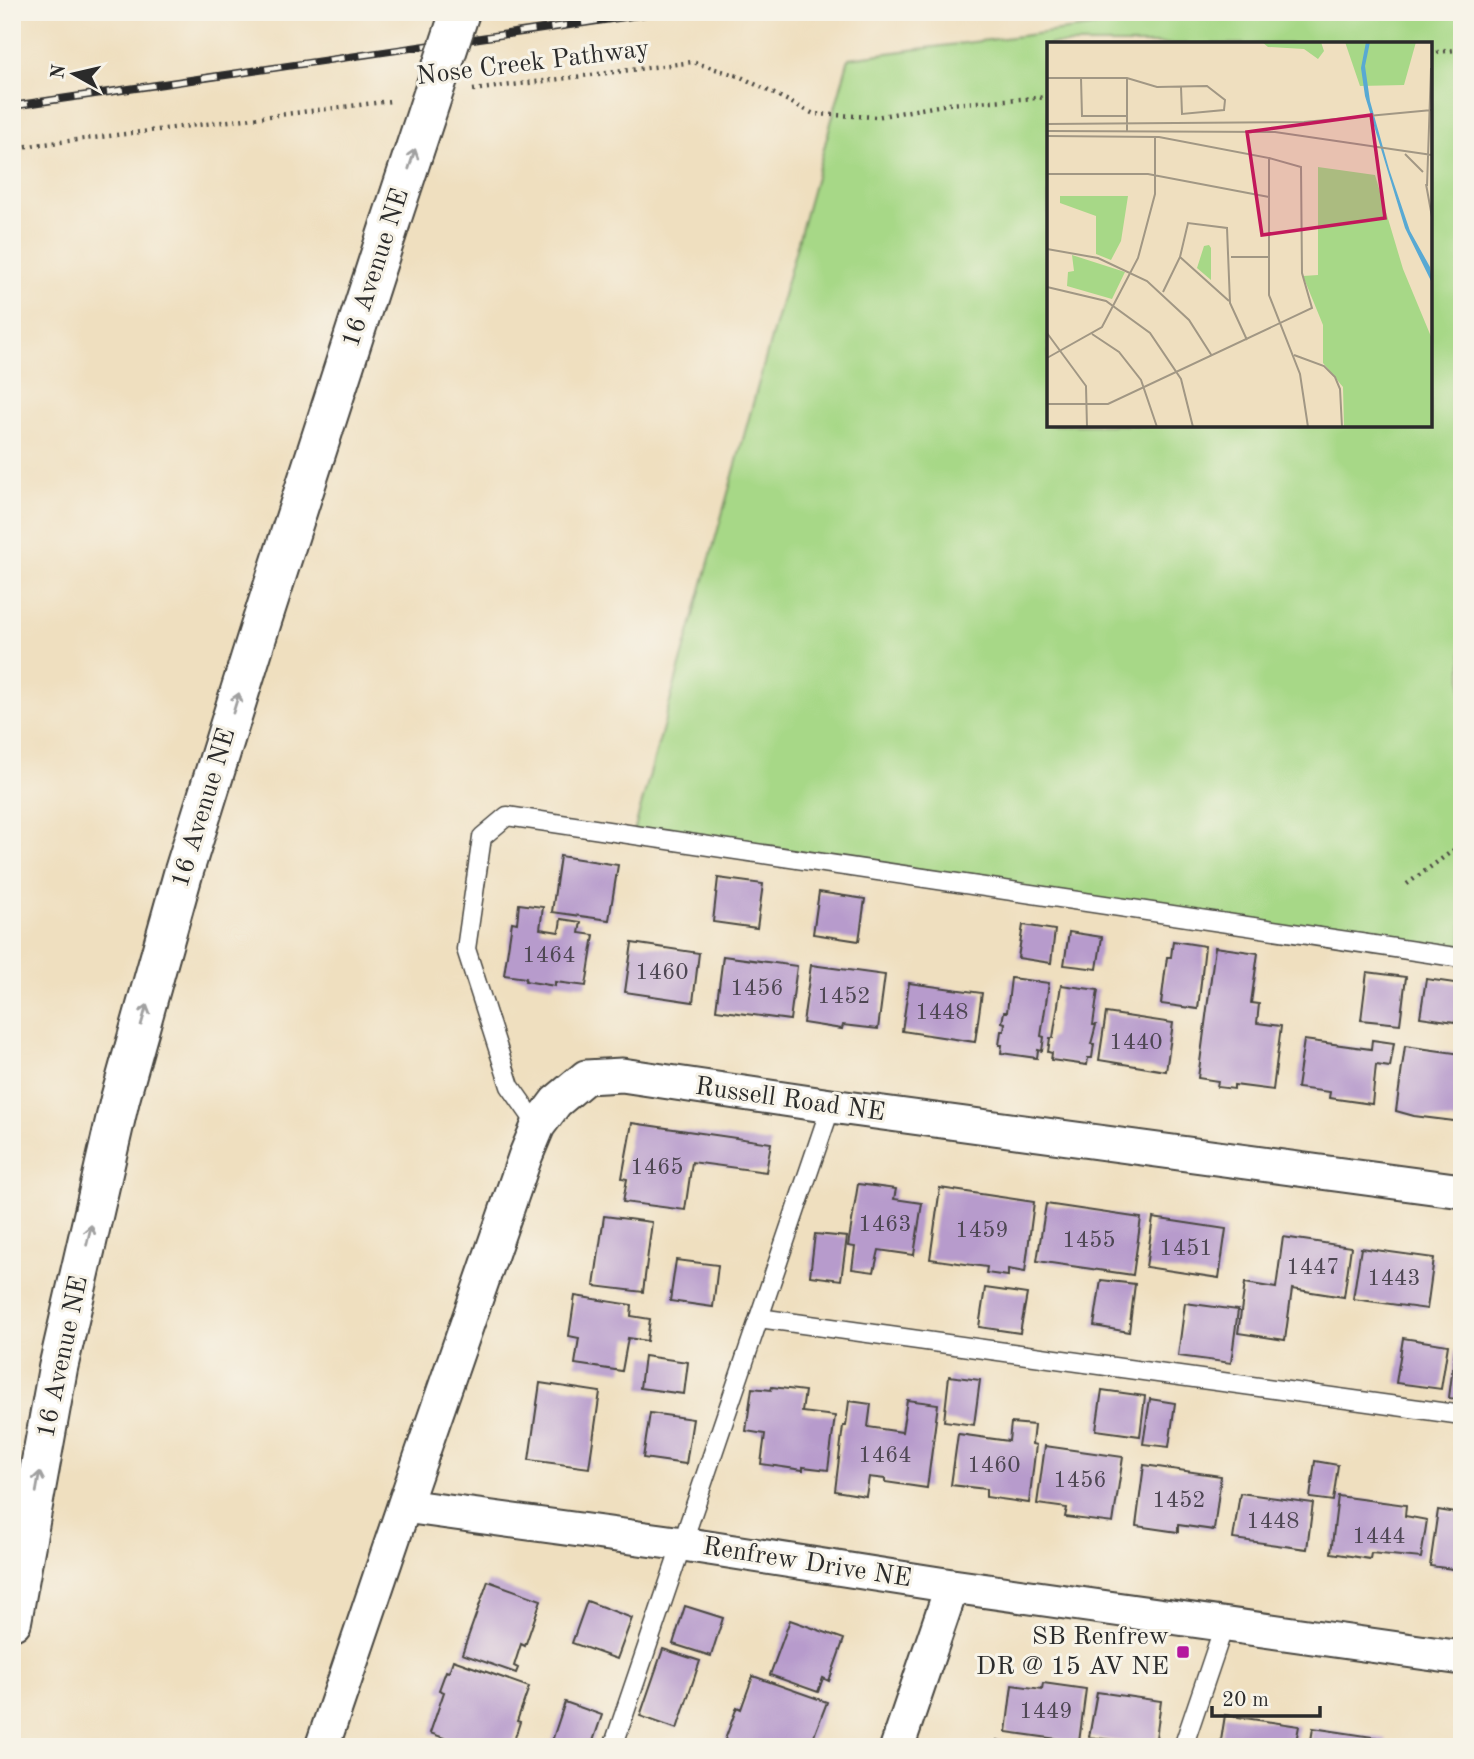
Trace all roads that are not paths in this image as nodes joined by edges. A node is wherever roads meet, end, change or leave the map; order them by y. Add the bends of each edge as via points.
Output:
1 (460, 12) edge
2 (1462, 958) edge
3 (831, 1106) junction
4 (538, 1126) junction
5 (1462, 1191) edge
6 (759, 1318) junction
7 (1462, 1415) edge
8 (404, 1506) junction
9 (683, 1544) junction
10 (952, 1586) junction
11 (12, 1621) edge
12 (1225, 1623) junction
13 (1462, 1658) edge
14 (322, 1747) edge
15 (612, 1747) edge
16 (897, 1747) edge
17 (1182, 1747) edge

11 -> 1 highway, 16 Avenue NE, bridge via 58,1368 120,1099 268,601
2 - 4 lane via 507,816 481,837 466,949 510,1086
3 - 4 street, Russell Road NE via 622,1075 586,1077 555,1102
3 - 5 street, Russell Road NE
3 - 6 lane
4 - 8 street, Russell Road NE
6 - 7 lane
6 - 9 lane
8 - 9 street, Renfrew Drive NE
8 - 14 street
9 - 10 street, Renfrew Drive NE
9 - 15 lane
10 - 12 street, Renfrew Drive NE
10 - 16 street
12 - 13 street, Renfrew Drive NE
12 - 17 lane

